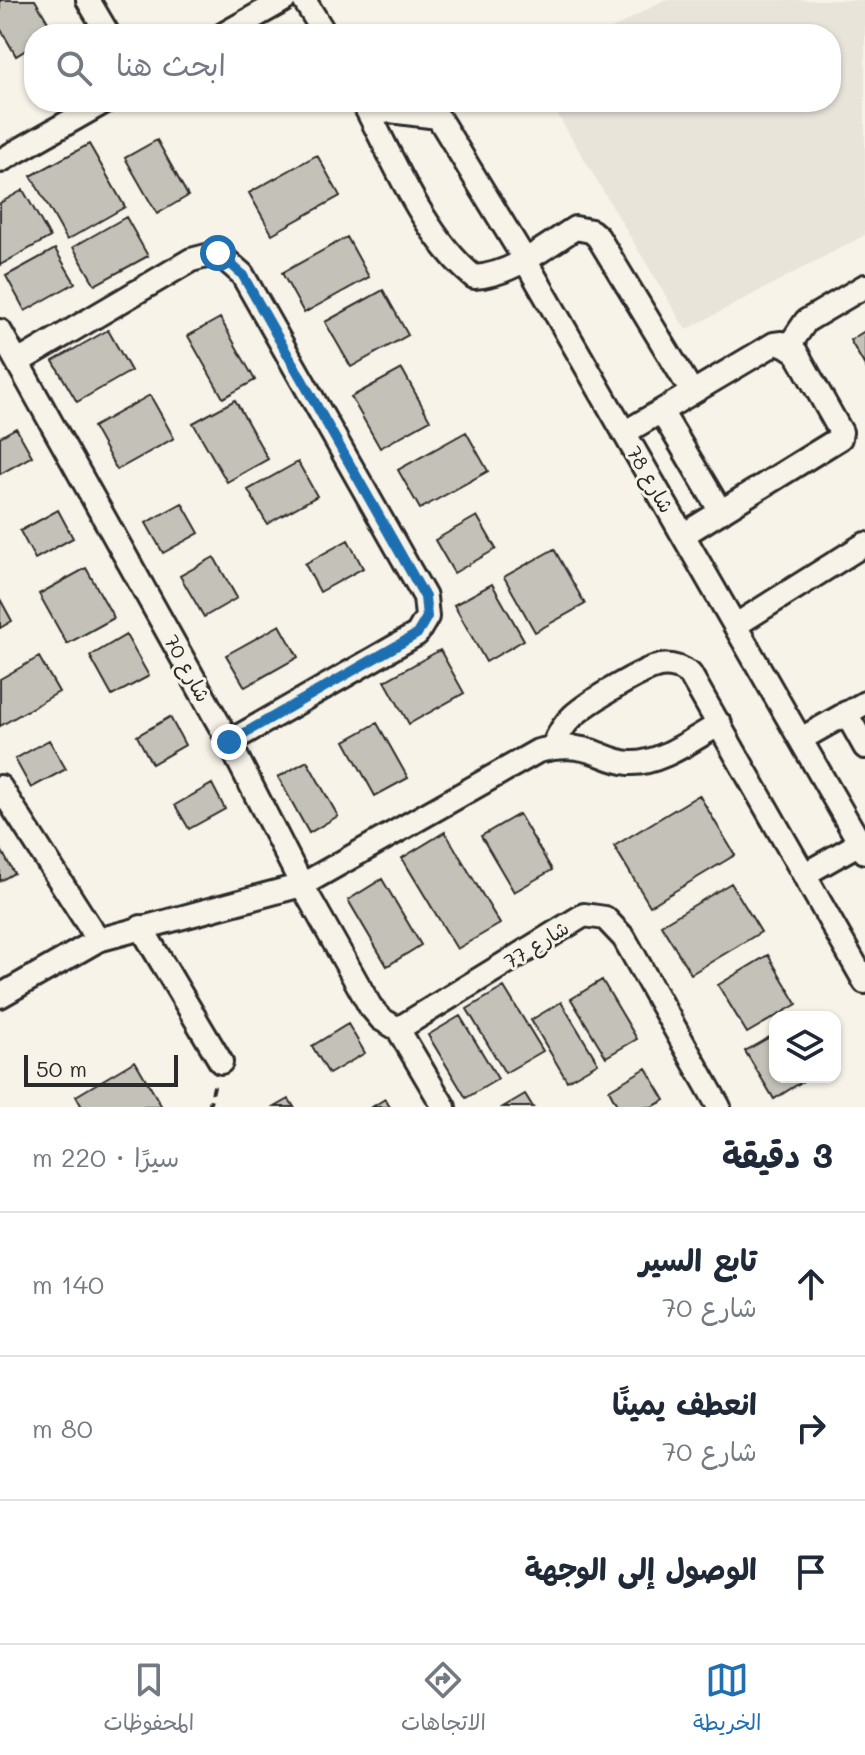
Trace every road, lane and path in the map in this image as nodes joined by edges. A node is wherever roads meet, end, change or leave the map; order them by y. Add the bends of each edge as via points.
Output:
1 (88, 0) edge
2 (284, 0) edge
3 (304, 0) edge
4 (102, 24) edge
5 (242, 24) edge
6 (319, 24) edge
7 (86, 112) edge
8 (369, 112) edge
9 (434, 112) edge
10 (0, 161) edge
11 (525, 260) junction
12 (865, 286) edge
13 (0, 331) edge
14 (789, 346) junction
15 (18, 362) junction
16 (692, 392) junction
17 (661, 411) junction
18 (624, 433) junction
19 (721, 512) junction
20 (683, 535) junction
21 (865, 544) edge
22 (736, 625) junction
23 (856, 708) edge
24 (720, 724) junction
25 (801, 739) junction
26 (229, 742) junction
27 (865, 747) edge
28 (553, 748) junction
29 (0, 787) edge
30 (863, 845) edge
31 (805, 874) junction
32 (302, 885) junction
33 (141, 927) junction
34 (98, 940) junction
35 (865, 982) edge
36 (0, 996) edge
37 (398, 1029) junction
38 (221, 1062) joint
39 (209, 1107) edge
40 (444, 1107) edge
41 (719, 1107) edge

1 - 4 street
2 - 5 street
3 - 6 street
7 - 10 street
8 - 11 street via 431,228 458,264 474,277 492,276
9 - 11 street, شارع 78
11 - 16 street via 575,228 591,231
11 - 18 street, شارع 78
12 - 14 street via 806,321
13 - 15 street, شارع 70
14 - 16 street via 774,344
14 - 19 street via 840,438
15 - 26 street, شارع 70
15 - 26 street via 191,260 218,253 242,274 425,597 427,617 417,634
16 - 17 street
17 - 18 street
17 - 19 street
18 - 20 street, شارع 78
19 - 20 street
20 - 22 street, شارع 78
21 - 22 street
22 - 25 street, شارع 78
23 - 25 street
23 - 27 street
24 - 28 street via 641,762 614,761 583,748
24 - 28 street via 690,674 662,666 581,709
24 - 31 street
25 - 30 street, شارع 78
26 - 32 street, شارع 70
28 - 32 street via 524,758
29 - 34 street
30 - 31 street, شارع 78
31 - 35 street
32 - 33 street
32 - 37 street, شارع 70 via 370,1006
33 - 34 street
33 - 38 street
34 - 36 street
37 - 40 street
37 - 41 street, شارع 77 via 584,915 605,918 624,938
38 - 39 path

